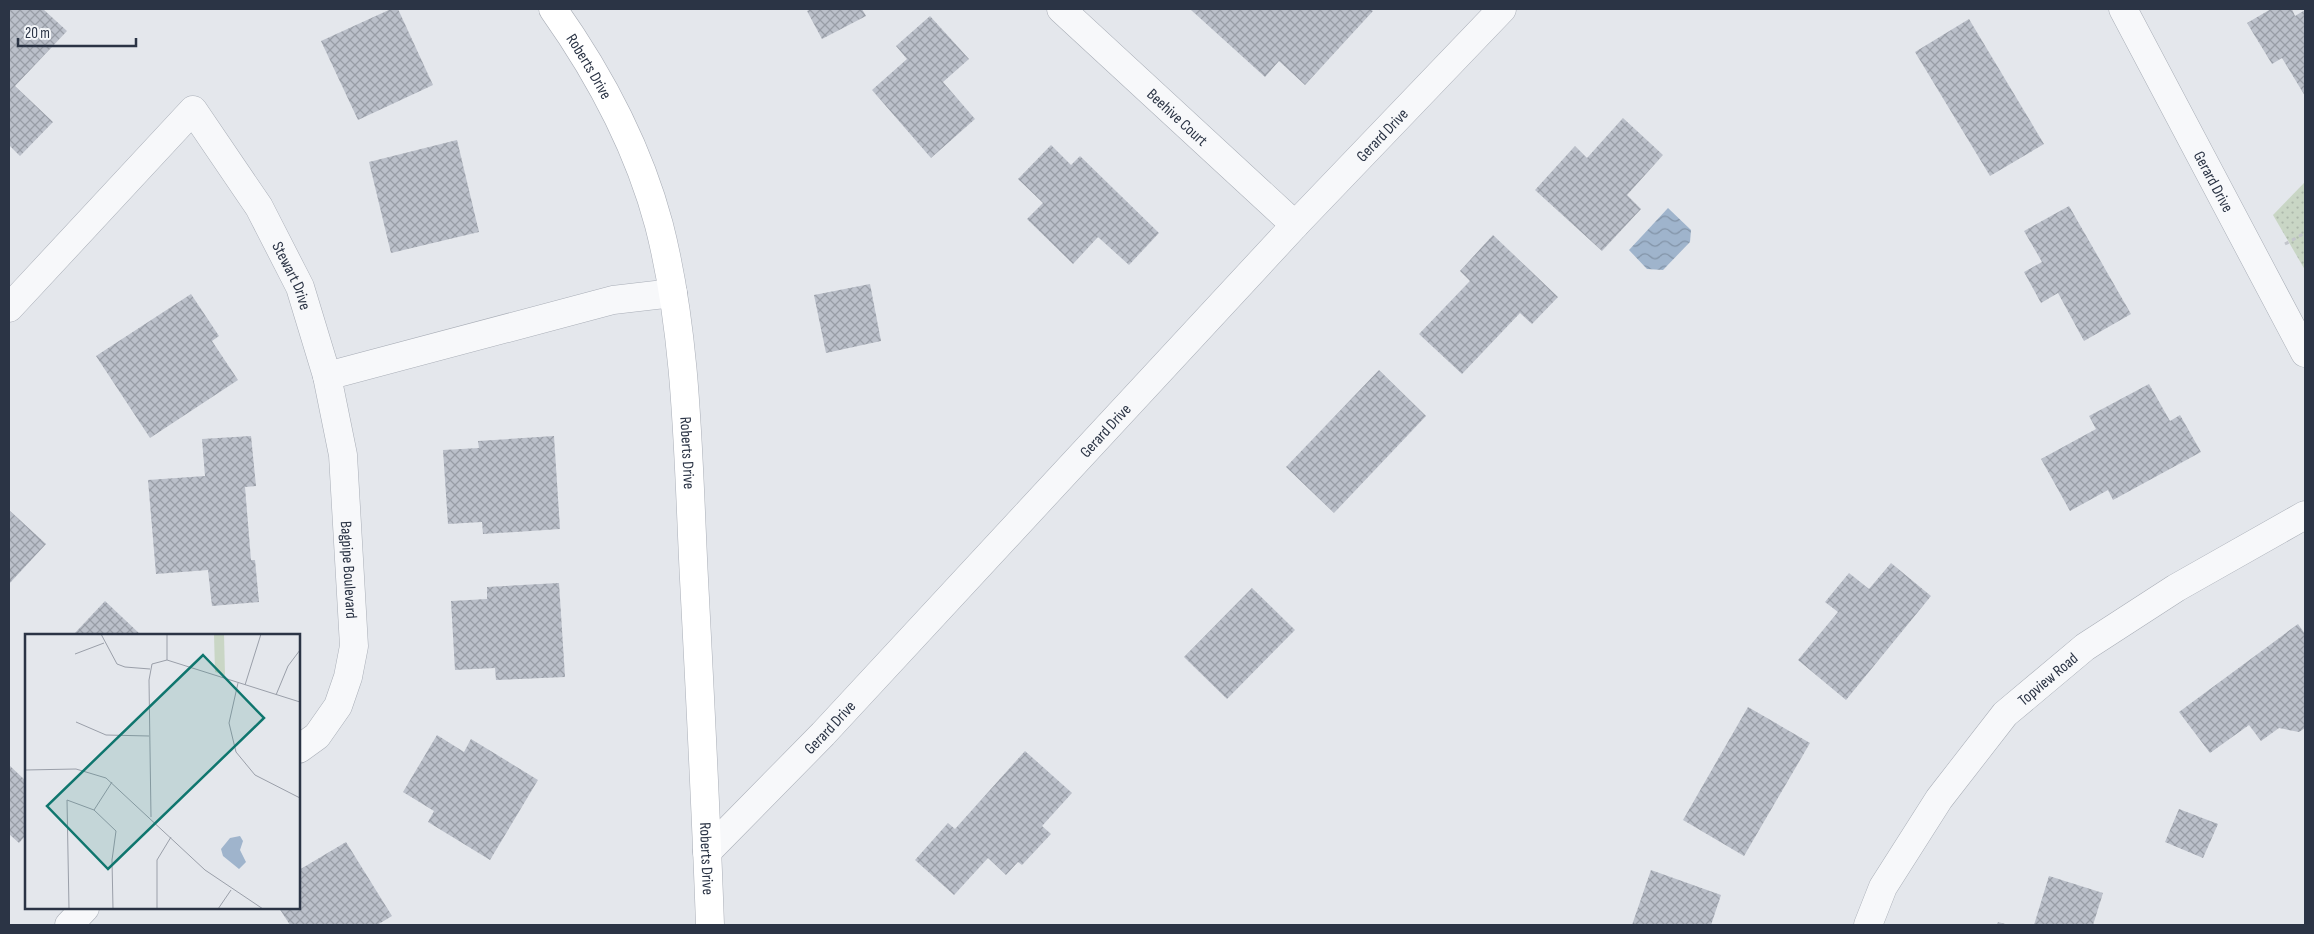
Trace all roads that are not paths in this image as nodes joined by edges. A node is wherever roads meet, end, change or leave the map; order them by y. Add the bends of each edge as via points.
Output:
1 (553, 9) edge
2 (1061, 9) edge
3 (1502, 9) edge
4 (2123, 9) edge
5 (1295, 225) junction
6 (673, 293) junction
7 (9, 308) edge
8 (2305, 353) edge
9 (327, 376) junction
10 (2305, 515) edge
11 (300, 748) edge
12 (707, 852) junction
13 (84, 909) edge
14 (68, 925) edge
15 (710, 925) edge
16 (1868, 925) edge

1 - 6 street, Roberts Drive via 599,79 634,150 659,224
2 - 5 street, Beehive Court
3 - 5 street, Gerard Drive
4 - 8 street, Gerard Drive
5 - 12 street, Gerard Drive via 823,734
6 - 9 street via 613,300
6 - 12 street, Roberts Drive via 686,413
7 - 9 street, Stewart Drive via 193,110 259,207 290,266 300,287
9 - 11 street, Bagpipe Boulevard via 343,455 354,646 338,706 317,736
10 - 16 street, Topview Road via 2176,588 2085,647 2005,714 1938,799 1883,886
12 - 15 street, Roberts Drive
13 - 14 street

